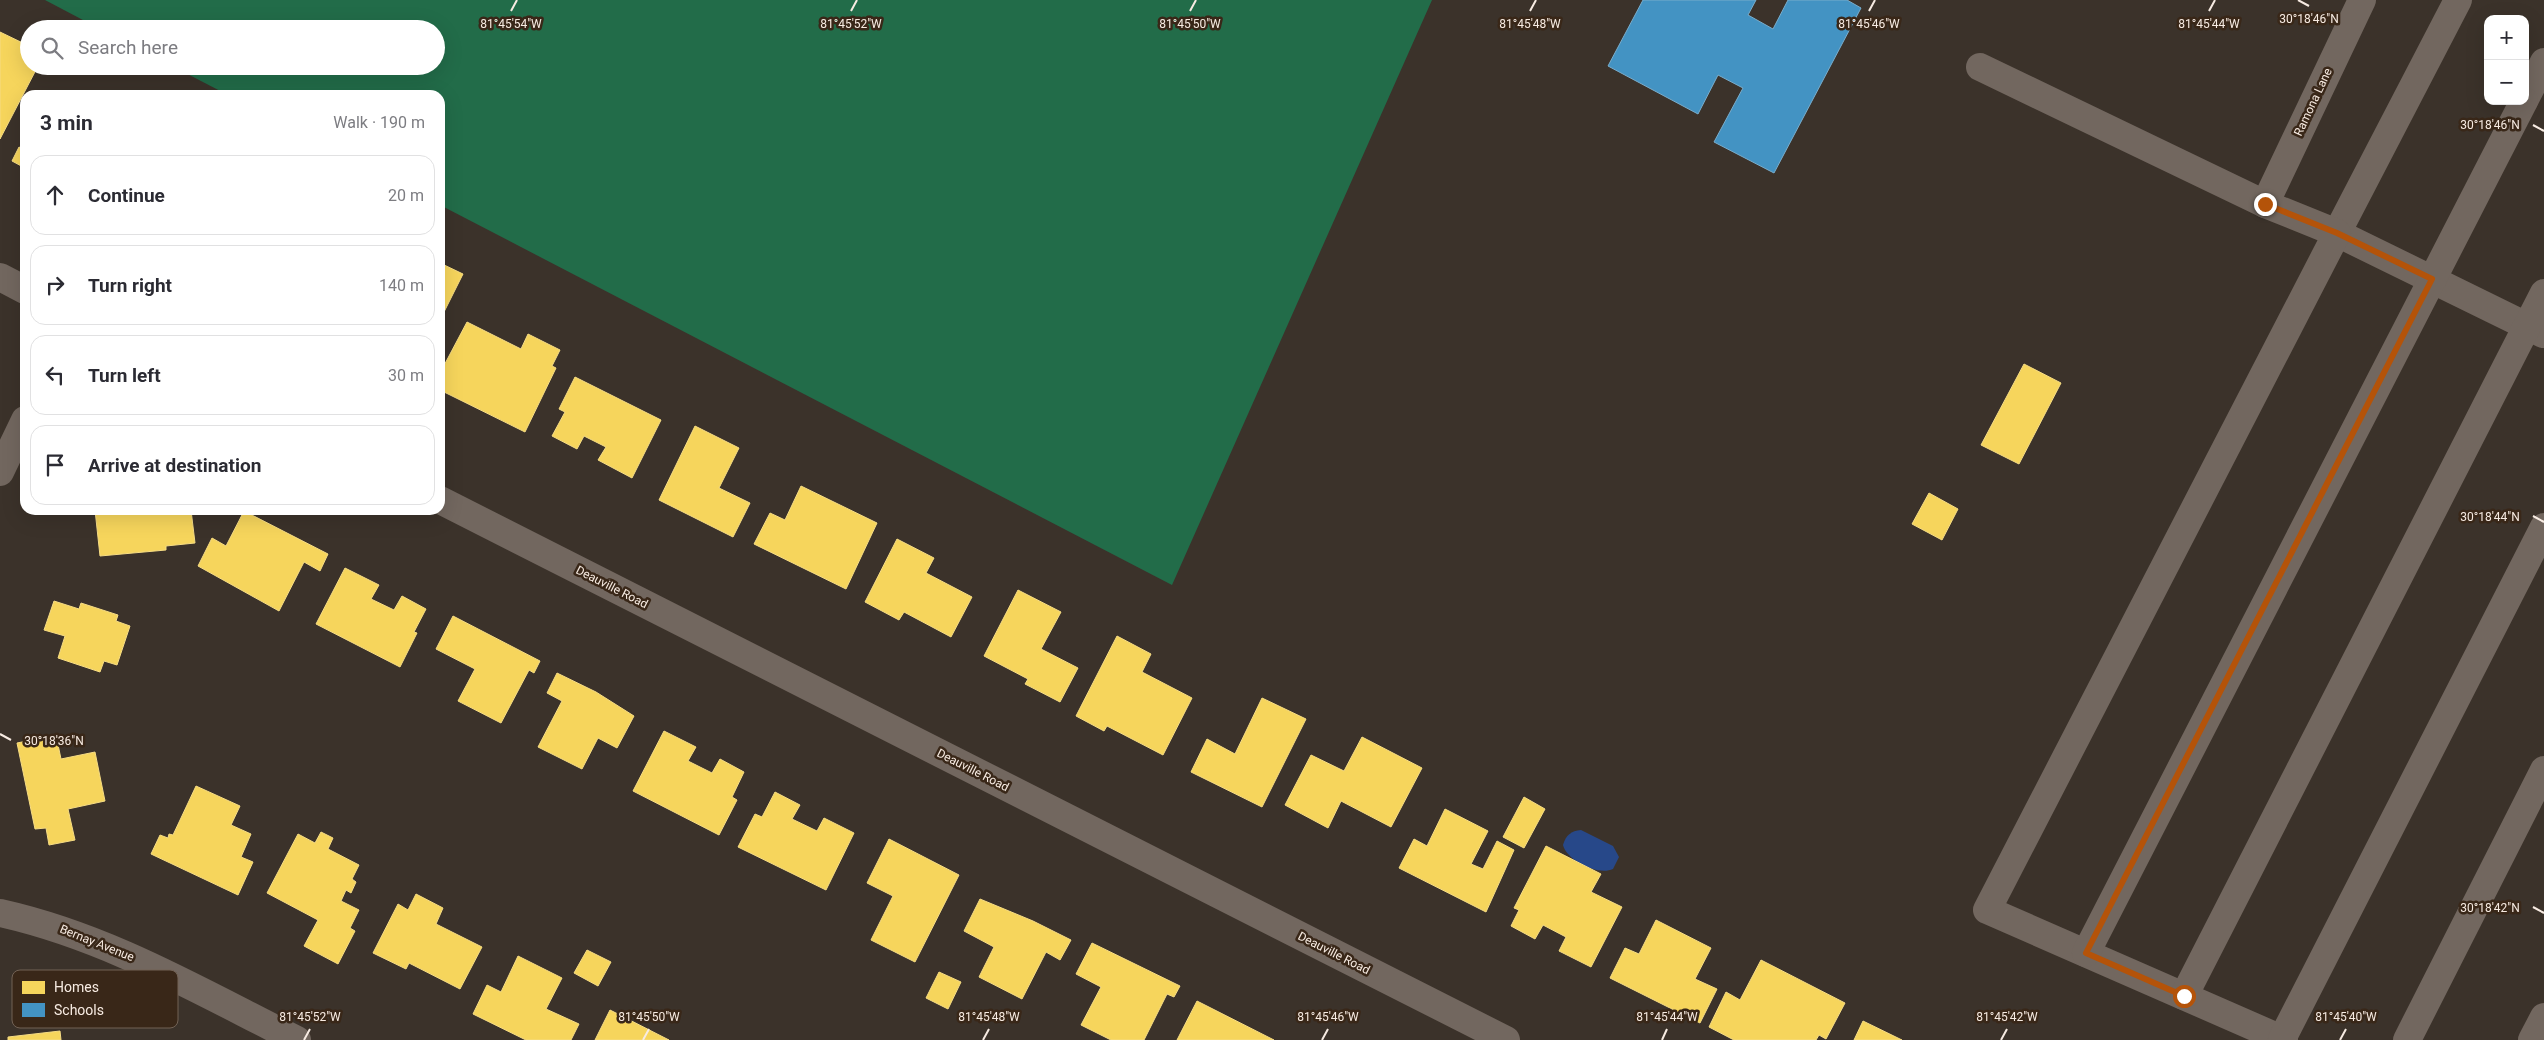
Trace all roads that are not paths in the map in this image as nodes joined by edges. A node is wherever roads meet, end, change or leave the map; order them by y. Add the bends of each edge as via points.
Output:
1 (2362, 0) edge
2 (2458, 0) edge
3 (2544, 62) edge
4 (1980, 67) dead end
5 (2529, 92) edge
6 (2522, 105) edge
7 (2265, 204) junction
8 (2337, 233) junction
9 (0, 277) edge
10 (2432, 279) junction
11 (20, 287) edge
12 (2544, 293) edge
13 (2536, 330) edge
14 (20, 430) edge
15 (0, 472) edge
16 (445, 503) edge
17 (2544, 527) edge
18 (2544, 770) edge
19 (0, 913) edge
20 (2086, 953) junction
21 (158, 970) edge
22 (178, 980) edge
23 (2184, 996) junction
24 (2544, 1017) edge
25 (297, 1040) edge
26 (1506, 1040) edge
27 (2283, 1040) edge
28 (2407, 1040) edge
29 (2532, 1040) edge

1 - 7 street, Ramona Lane
2 - 8 street
3 - 5 street
4 - 7 street
6 - 10 street
7 - 8 street
8 - 10 street
8 - 20 street via 1987,910
9 - 11 street
10 - 13 street
10 - 20 street
12 - 13 street
13 - 23 street
14 - 15 street
16 - 26 street, Deauville Road
17 - 27 street
18 - 28 street
19 - 21 street, Bernay Avenue via 41,922 128,955
20 - 23 street
22 - 25 street, Bernay Avenue
23 - 27 street
24 - 29 street

